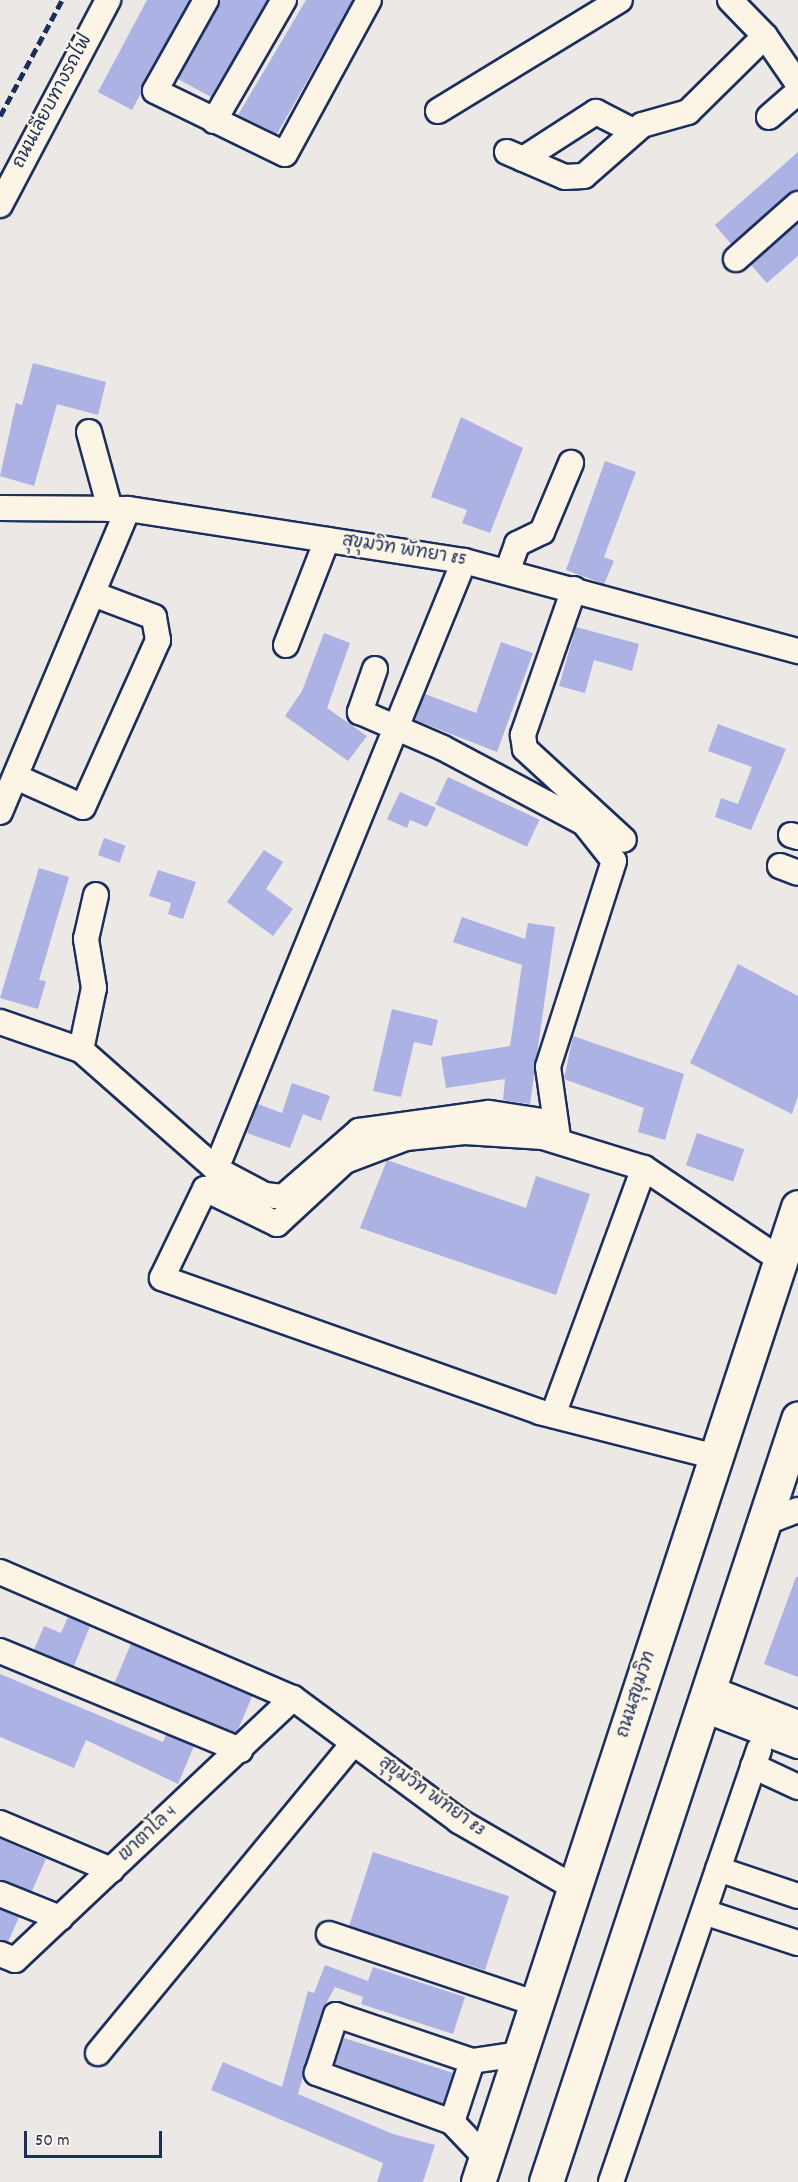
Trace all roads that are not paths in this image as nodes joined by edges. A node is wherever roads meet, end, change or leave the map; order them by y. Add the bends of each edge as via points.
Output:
1 (108, 0) edge
2 (206, 0) edge
3 (284, 0) edge
4 (369, 0) edge
5 (620, 0) edge
6 (730, 0) edge
7 (765, 36) junction
8 (798, 84) edge
9 (798, 92) edge
10 (438, 111) dead end
11 (768, 117) dead end
12 (214, 121) junction
13 (633, 131) junction
14 (798, 204) edge
15 (0, 205) edge
16 (736, 259) dead end
17 (89, 432) dead end
18 (571, 463) dead end
19 (0, 508) edge
20 (119, 509) junction
21 (327, 540) junction
22 (464, 561) junction
23 (507, 572) junction
24 (574, 589) junction
25 (93, 594) junction
26 (286, 645) dead end
27 (798, 651) edge
28 (375, 669) dead end
29 (396, 728) junction
30 (16, 777) junction
31 (0, 812) edge
32 (624, 840) dead end
33 (96, 895) dead end
34 (0, 1022) edge
35 (81, 1050) junction
36 (557, 1133) junction
37 (216, 1168) junction
38 (644, 1168) junction
39 (798, 1207) edge
40 (781, 1260) junction
41 (553, 1415) junction
42 (798, 1419) edge
43 (716, 1457) junction
44 (798, 1510) edge
45 (764, 1523) junction
46 (0, 1572) edge
47 (0, 1651) edge
48 (293, 1698) junction
49 (706, 1699) junction
50 (798, 1723) edge
51 (353, 1744) junction
52 (798, 1746) edge
53 (240, 1750) junction
54 (798, 1786) edge
55 (0, 1823) edge
56 (718, 1869) junction
57 (111, 1870) junction
58 (575, 1888) junction
59 (0, 1894) edge
60 (798, 1896) edge
61 (704, 1912) junction
62 (60, 1918) junction
63 (329, 1934) dead end
64 (798, 1943) edge
65 (0, 1954) edge
66 (537, 2004) junction
67 (98, 2053) dead end
68 (520, 2054) junction
69 (472, 2061) junction
70 (452, 2122) junction
71 (482, 2170) edge
72 (546, 2182) edge
73 (611, 2182) edge

1 - 15 street, ถนนเลียบทางรถไฟ
2 - 12 street via 155,92
3 - 12 street
4 - 12 street via 285,154
5 - 10 street
6 - 7 street
7 - 8 street
7 - 13 street via 688,112
9 - 11 street
13 - 13 street via 575,179 515,155 596,112
14 - 16 street
17 - 20 street
18 - 23 street via 542,532 517,544
19 - 20 street, สุขุมวิท พัทยา 85
20 - 21 street, สุขุมวิท พัทยา 85
20 - 25 street
21 - 22 street, สุขุมวิท พัทยา 85
21 - 26 street
22 - 23 street, สุขุมวิท พัทยา 85
22 - 29 street
23 - 24 street, สุขุมวิท พัทยา 85
24 - 27 street, สุขุมวิท พัทยา 85
24 - 32 street via 523,735 525,749
25 - 30 street
25 - 30 street via 154,616 158,640 83,807
28 - 29 street via 360,712
29 - 36 street via 584,823 614,861 548,1067
29 - 37 street
30 - 31 street
33 - 35 street via 86,939 94,988
34 - 35 street
35 - 37 street
36 - 37 street via 489,1113 359,1131 283,1197 265,1195
36 - 38 street
36 - 41 street via 465,1132 406,1138 345,1161 277,1224 205,1189 162,1278
38 - 40 street
38 - 41 street
39 - 40 highway, ถนนสุขุมวิท
40 - 43 highway, ถนนสุขุมวิท
41 - 43 street
42 - 45 highway
43 - 58 highway, ถนนสุขุมวิท
44 - 45 street
45 - 49 highway
46 - 48 street, สุขุมวิท พัทยา 83
47 - 53 street
48 - 51 street, สุขุมวิท พัทยา 83
48 - 53 street, เขาตาโล 4
49 - 50 street
49 - 52 street
49 - 72 highway
51 - 58 street, สุขุมวิท พัทยา 83 via 459,1821
51 - 67 street
53 - 57 street, เขาตาโล 4
54 - 56 street via 756,1758
55 - 57 street
56 - 60 street
56 - 61 street
57 - 62 street, เขาตาโล 4
58 - 66 highway, ถนนสุขุมวิท
59 - 62 street
61 - 64 street
61 - 73 street via 670,1997
62 - 65 street, เขาตาโล 4 via 15,1960
63 - 66 street
66 - 68 highway, ถนนสุขุมวิท
68 - 69 street
68 - 71 highway, ถนนสุขุมวิท
69 - 70 street
69 - 70 street via 336,2015 317,2073
70 - 71 street

